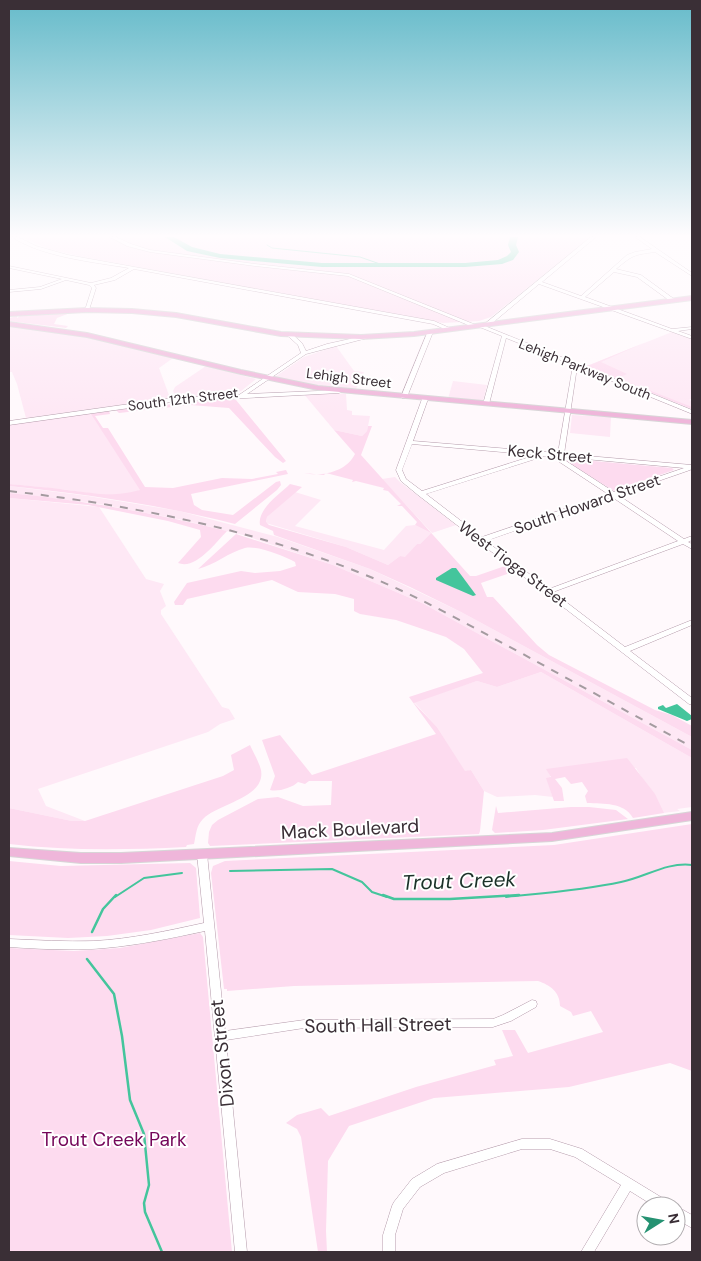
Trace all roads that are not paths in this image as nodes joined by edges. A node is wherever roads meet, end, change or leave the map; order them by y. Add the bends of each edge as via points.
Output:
1 (92, 296) edge
2 (285, 296) edge
3 (403, 296) edge
4 (522, 296) edge
5 (575, 296) edge
6 (583, 296) edge
7 (666, 296) edge
8 (581, 298) junction
9 (692, 298) edge
10 (672, 300) junction
11 (610, 308) junction
12 (87, 310) junction
13 (9, 315) edge
14 (9, 324) edge
15 (488, 324) junction
16 (477, 326) junction
17 (692, 328) edge
18 (448, 329) junction
19 (671, 330) junction
20 (430, 332) junction
21 (290, 335) junction
22 (375, 336) junction
23 (504, 337) junction
24 (692, 338) edge
25 (304, 353) junction
26 (575, 366) junction
27 (265, 378) junction
28 (339, 391) junction
29 (241, 395) junction
30 (404, 397) junction
31 (425, 399) junction
32 (486, 404) junction
33 (568, 412) junction
34 (692, 412) edge
35 (692, 422) edge
36 (9, 423) edge
37 (409, 442) junction
38 (547, 454) junction
39 (561, 455) junction
40 (692, 467) edge
41 (420, 494) junction
42 (613, 495) junction
43 (692, 538) edge
44 (481, 540) junction
45 (684, 541) junction
46 (692, 546) edge
47 (549, 591) junction
48 (692, 622) edge
49 (625, 650) junction
50 (692, 702) edge
51 (692, 816) edge
52 (9, 852) edge
53 (202, 854) junction
54 (209, 926) junction
55 (9, 943) edge
56 (532, 1004) dead end
57 (220, 1036) junction
58 (628, 1184) junction
59 (648, 1196) edge
60 (241, 1252) edge
61 (390, 1252) edge
62 (587, 1252) edge

1 - 12 street
2 - 18 street via 434,323
3 - 16 street, Lehigh Parkway South
4 - 15 street
5 - 8 street
6 - 8 street
7 - 10 street
8 - 11 street
9 - 10 main road
10 - 11 main road
11 - 15 main road
11 - 19 street
12 - 13 main road
12 - 21 main road via 162,313
14 - 27 main road, Lehigh Street via 88,335
15 - 16 main road
16 - 18 main road
16 - 23 street, Lehigh Parkway South
17 - 19 street
18 - 20 main road
19 - 24 street
20 - 22 main road
20 - 30 street
21 - 22 main road
21 - 25 street
22 - 25 street, South 12th Street
23 - 26 street, Lehigh Parkway South
23 - 32 street
25 - 27 street, South 12th Street
26 - 33 street
26 - 34 street, Lehigh Parkway South
27 - 28 main road, Lehigh Street
27 - 29 street, South 12th Street
28 - 29 street
28 - 30 main road, Lehigh Street
29 - 36 street, South 12th Street via 155,402
30 - 31 main road, Lehigh Street
31 - 32 main road, Lehigh Street
31 - 37 street, West Tioga Street
32 - 33 main road, Lehigh Street
33 - 35 main road, Lehigh Street
33 - 39 street
37 - 38 street, Keck Street
37 - 41 street, West Tioga Street via 398,474
38 - 39 street, Keck Street
38 - 41 street
39 - 40 street, Keck Street
39 - 42 street via 560,460
40 - 42 street, South Howard Street
41 - 44 street, West Tioga Street
42 - 44 street, South Howard Street
42 - 45 street
43 - 45 street
44 - 47 street, West Tioga Street
45 - 46 street
45 - 47 street
47 - 49 street, West Tioga Street
48 - 49 street
49 - 50 street, West Tioga Street
51 - 53 main road, Mack Boulevard via 552,837
52 - 53 main road, Mack Boulevard via 81,858
53 - 54 street, Dixon Street
54 - 55 street via 105,944
54 - 57 street, Dixon Street
56 - 57 street, South Hall Street via 493,1023 304,1024
57 - 60 street, Dixon Street
58 - 59 street
58 - 61 street via 578,1153 564,1148 536,1143 508,1147 441,1168 416,1183 392,1220
58 - 62 street

